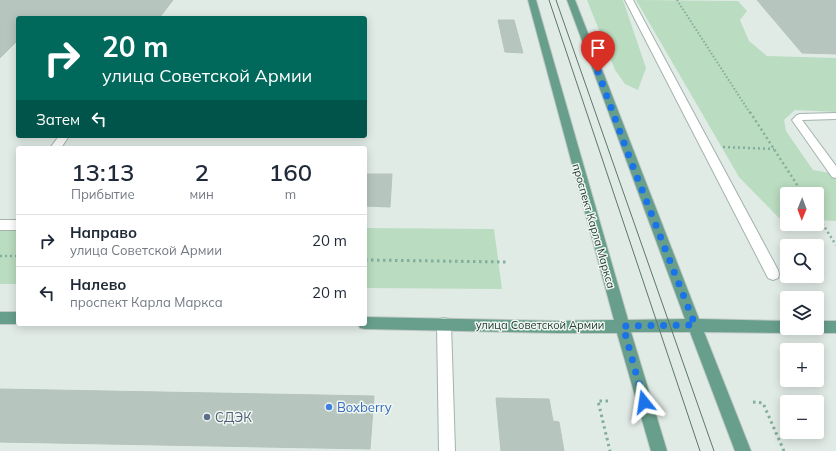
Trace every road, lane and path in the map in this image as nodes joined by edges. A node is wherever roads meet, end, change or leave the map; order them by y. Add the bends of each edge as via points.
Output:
1 (532, 0) edge
2 (571, 0) edge
3 (628, 0) edge
4 (677, 0) edge
5 (836, 116) edge
6 (706, 146) junction
7 (775, 149) junction
8 (836, 174) edge
9 (799, 187) edge
10 (0, 225) edge
11 (16, 225) edge
12 (824, 226) edge
13 (836, 244) edge
14 (0, 256) edge
15 (16, 256) edge
16 (367, 260) edge
17 (508, 262) dead end
18 (773, 274) dead end
19 (0, 318) edge
20 (16, 318) edge
21 (367, 323) edge
22 (444, 324) junction
23 (695, 325) junction
24 (623, 326) junction
25 (780, 327) edge
26 (824, 327) edge
27 (836, 327) edge
28 (608, 401) dead end
29 (753, 402) dead end
30 (447, 451) edge
31 (610, 451) edge
32 (659, 451) edge
33 (743, 451) edge
34 (784, 451) edge

1 - 24 main road, проспект Карла Маркса
2 - 23 main road
3 - 6 lane
4 - 7 path
5 - 8 lane via 800,117 797,120
6 - 7 path
6 - 18 lane
7 - 9 path
10 - 11 lane
12 - 13 path
14 - 15 path
16 - 17 path
19 - 20 main road
21 - 22 main road, улица Советской Армии
22 - 24 main road, улица Советской Армии
22 - 30 lane
23 - 24 main road, улица Советской Армии
23 - 25 main road, улица Советской Армии
23 - 33 main road
24 - 32 main road, проспект Карла Маркса
26 - 27 main road
28 - 31 path via 598,401
29 - 34 path via 763,403

